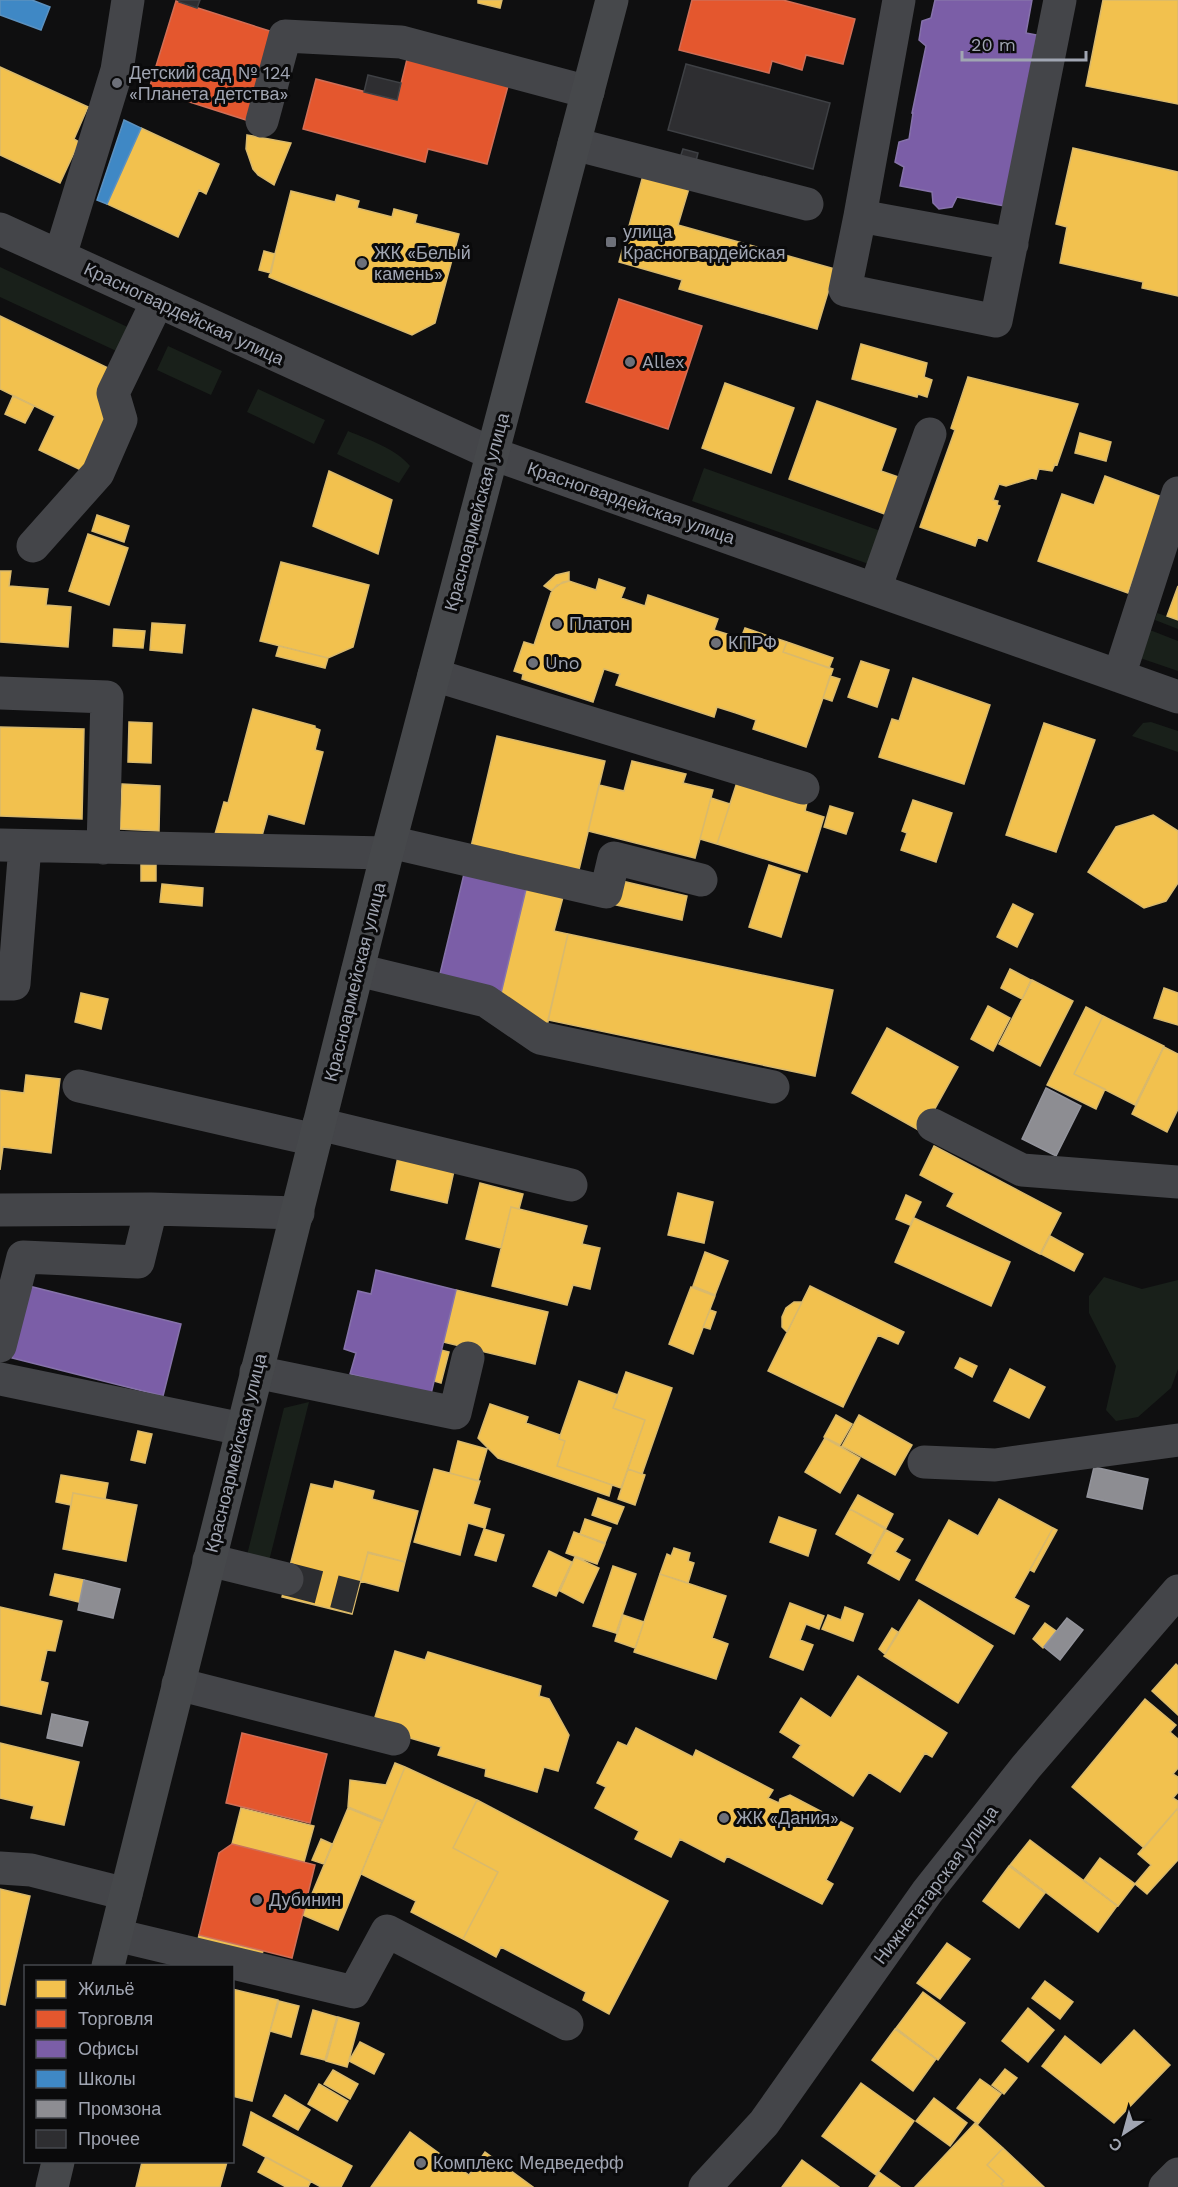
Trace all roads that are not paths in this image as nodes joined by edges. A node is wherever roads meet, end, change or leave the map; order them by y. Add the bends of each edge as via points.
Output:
1 (128, 0) edge
2 (612, 0) edge
3 (899, 0) edge
4 (1060, 0) edge
5 (588, 92) junction
6 (262, 121) dead end
7 (574, 144) junction
8 (807, 204) dead end
9 (860, 216) junction
10 (0, 229) edge
11 (1012, 244) junction
12 (60, 256) junction
13 (157, 302) junction
14 (930, 434) dead end
15 (493, 454) junction
16 (1178, 493) edge
17 (33, 546) dead end
18 (875, 589) junction
19 (434, 675) junction
20 (1119, 676) junction
21 (0, 693) edge
22 (1178, 697) edge
23 (803, 788) dead end
24 (13, 845) edge
25 (103, 848) junction
26 (388, 848) junction
27 (700, 880) dead end
28 (358, 970) junction
29 (0, 984) edge
30 (79, 1086) dead end
31 (773, 1087) dead end
32 (933, 1125) dead end
33 (317, 1132) junction
34 (1178, 1182) edge
35 (571, 1185) dead end
36 (152, 1209) junction
37 (0, 1210) edge
38 (298, 1213) junction
39 (0, 1346) edge
40 (468, 1358) dead end
41 (256, 1372) junction
42 (0, 1379) edge
43 (242, 1429) junction
44 (1178, 1440) edge
45 (924, 1462) dead end
46 (209, 1560) junction
47 (287, 1579) tunnel mouth
48 (1178, 1591) edge
49 (178, 1684) junction
50 (394, 1739) dead end
51 (0, 1868) edge
52 (126, 1894) junction
53 (116, 1935) junction
54 (108, 1965) edge
55 (567, 2024) dead end
56 (58, 2163) edge
57 (1178, 2174) edge
58 (52, 2187) edge
59 (705, 2187) edge
60 (1165, 2187) edge

1 - 12 street via 117,70
2 - 5 main road, Красноармейская улица
3 - 9 street
4 - 11 street
5 - 6 street via 401,42 285,36
5 - 7 main road, Красноармейская улица
7 - 8 street
7 - 15 main road, Красноармейская улица
9 - 11 street
9 - 11 street via 845,290 996,321
10 - 12 street, Красногвардейская улица
12 - 13 street, Красногвардейская улица
13 - 15 street, Красногвардейская улица
13 - 17 street via 113,393 121,420 98,473
14 - 18 street
15 - 18 street, Красногвардейская улица
15 - 19 main road, Красноармейская улица
16 - 20 street
18 - 20 street, Красногвардейская улица
19 - 23 street
19 - 26 main road, Красноармейская улица
20 - 22 street, Красногвардейская улица
21 - 25 street via 107,697
24 - 25 street
24 - 29 street via 14,984
25 - 26 street
26 - 27 street via 606,892 615,858
26 - 28 main road, Красноармейская улица
28 - 31 street via 486,1001 540,1038
28 - 33 main road, Красноармейская улица
30 - 33 street
32 - 34 street via 1022,1170
33 - 35 street
33 - 38 main road, Красноармейская улица
36 - 37 street
36 - 38 street
36 - 39 street via 138,1262 23,1257
38 - 41 main road, Красноармейская улица
40 - 41 street via 454,1413
41 - 43 main road, Красноармейская улица
42 - 43 street
43 - 46 main road, Красноармейская улица
44 - 45 street via 995,1465
46 - 47 street
46 - 49 main road, Красноармейская улица
48 - 59 street, Нижнетатарская улица via 1026,1767 927,1892 764,2123
49 - 50 street
49 - 52 main road, Красноармейская улица
51 - 52 street via 31,1870
52 - 53 main road, Красноармейская улица
53 - 54 main road, Красноармейская улица
53 - 55 street via 354,1992 387,1931
56 - 58 main road
57 - 60 street

